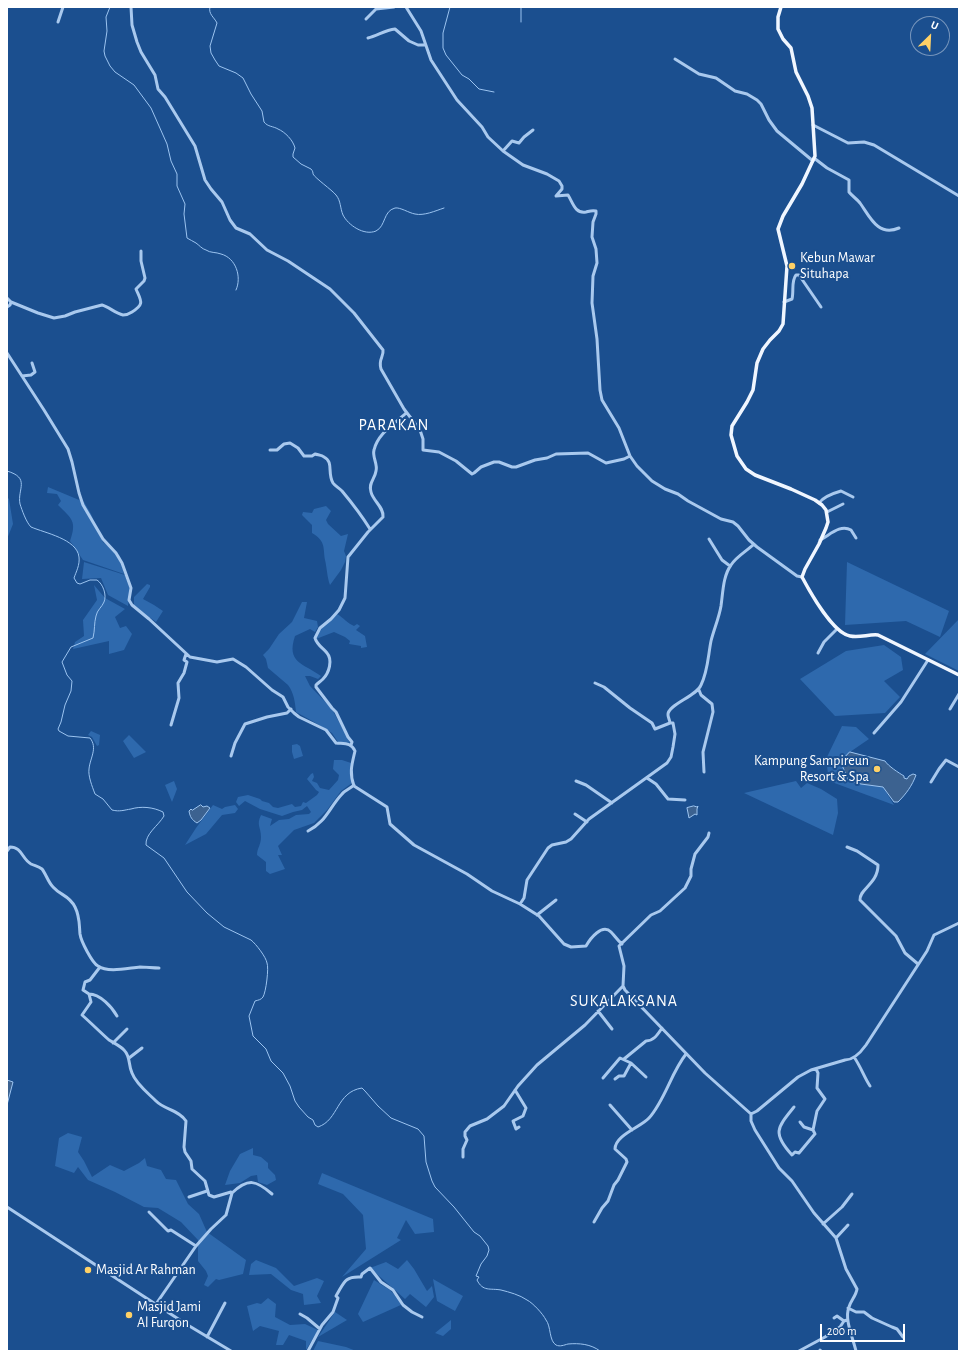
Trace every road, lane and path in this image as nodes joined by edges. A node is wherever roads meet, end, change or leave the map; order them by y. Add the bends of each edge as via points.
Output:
1 (63, 7) edge
2 (131, 7) edge
3 (394, 7) edge
4 (406, 7) edge
5 (781, 7) edge
6 (366, 19) dead end
7 (58, 22) dead end
8 (368, 38) dead end
9 (425, 45) junction
10 (674, 59) dead end
11 (813, 125) junction
12 (533, 130) dead end
13 (503, 151) junction
14 (814, 160) junction
15 (959, 196) edge
16 (899, 228) dead end
17 (140, 251) dead end
18 (7, 298) edge
19 (10, 302) junction
20 (784, 302) junction
21 (7, 307) edge
22 (821, 307) dead end
23 (7, 353) edge
24 (32, 363) dead end
25 (22, 376) junction
26 (406, 413) junction
27 (270, 450) dead end
28 (630, 456) junction
29 (853, 497) dead end
30 (819, 503) junction
31 (843, 504) dead end
32 (827, 512) junction
33 (370, 529) junction
34 (856, 538) dead end
35 (709, 539) dead end
36 (820, 540) junction
37 (754, 544) junction
38 (730, 566) junction
39 (802, 577) junction
40 (838, 629) junction
41 (818, 653) dead end
42 (186, 654) junction
43 (928, 660) junction
44 (959, 675) edge
45 (595, 683) dead end
46 (699, 690) junction
47 (959, 694) edge
48 (291, 709) junction
49 (950, 709) dead end
50 (670, 723) junction
51 (171, 725) dead end
52 (874, 733) dead end
53 (351, 745) junction
54 (231, 756) dead end
55 (959, 767) edge
56 (704, 772) dead end
57 (647, 778) junction
58 (576, 781) dead end
59 (931, 782) dead end
60 (354, 785) junction
61 (685, 800) dead end
62 (612, 803) junction
63 (575, 814) dead end
64 (587, 822) junction
65 (308, 832) dead end
66 (709, 833) dead end
67 (847, 847) dead end
68 (7, 850) edge
69 (556, 900) dead end
70 (520, 904) junction
71 (537, 915) junction
72 (958, 924) edge
73 (959, 929) edge
74 (622, 944) junction
75 (918, 964) junction
76 (100, 967) junction
77 (159, 968) dead end
78 (623, 986) junction
79 (89, 994) junction
80 (598, 1010) junction
81 (117, 1016) dead end
82 (662, 1028) junction
83 (127, 1029) dead end
84 (612, 1029) dead end
85 (114, 1042) junction
86 (142, 1048) dead end
87 (686, 1054) junction
88 (854, 1057) junction
89 (129, 1058) junction
90 (624, 1060) junction
91 (630, 1063) junction
92 (816, 1069) junction
93 (646, 1077) dead end
94 (603, 1078) dead end
95 (615, 1079) dead end
96 (870, 1086) dead end
97 (515, 1090) junction
98 (610, 1106) dead end
99 (794, 1107) dead end
100 (751, 1114) junction
101 (800, 1122) dead end
102 (519, 1127) dead end
103 (632, 1130) junction
104 (813, 1130) junction
105 (463, 1157) dead end
106 (207, 1190) junction
107 (232, 1193) junction
108 (272, 1194) dead end
109 (852, 1194) dead end
110 (189, 1197) dead end
111 (7, 1207) edge
112 (149, 1212) dead end
113 (594, 1222) dead end
114 (823, 1224) junction
115 (848, 1225) dead end
116 (836, 1238) junction
117 (196, 1246) junction
118 (225, 1303) dead end
119 (156, 1304) junction
120 (848, 1308) junction
121 (300, 1314) dead end
122 (422, 1317) dead end
123 (834, 1318) dead end
124 (846, 1321) junction
125 (320, 1329) junction
126 (207, 1337) junction
127 (903, 1337) dead end
128 (231, 1351) edge
129 (308, 1351) edge
130 (799, 1351) edge
131 (856, 1351) edge

1 - 7 street
2 - 26 street via 133,27 141,52 155,75 158,89 195,146 206,180 222,202 230,220 236,228 250,234 267,250 288,260 330,289 352,310 383,350 381,368
3 - 6 street via 376,9
4 - 9 street via 421,31
5 - 11 main road via 778,29 791,48 796,72 810,102
8 - 9 street via 395,30 409,41
9 - 13 street via 431,60 457,100
10 - 14 street via 699,74 716,78 734,91 757,100 777,131
11 - 14 main road
11 - 15 street via 848,143 864,142 874,145
12 - 13 street via 519,143 512,141
13 - 28 street via 523,165 559,181 562,190 556,196 568,195 578,211 597,212 592,222 592,240 597,263 593,276 592,303 600,390 602,400 619,428
14 - 16 street via 848,180 849,192 859,201 871,221 882,229
14 - 20 main road via 778,229 786,261
17 - 19 street via 145,278 136,289 141,304 138,309 128,314 102,305 54,318
18 - 19 street
19 - 21 street
20 - 22 street via 792,299 793,279 799,275
20 - 30 main road via 782,328 761,354 757,363 754,390 732,426 731,436 737,456 746,469
23 - 25 street
24 - 25 street via 35,372
25 - 42 street via 68,449 83,505 103,539 122,563 131,588 130,603
26 - 28 street via 422,434 423,450 439,452 472,474 494,462 516,467 556,454 588,453 606,463
26 - 33 street via 381,434 374,451 376,471 370,490 383,514 382,519
27 - 33 street via 277,450 290,443 304,456 315,454 327,459 333,484 340,489
28 - 37 street via 658,485 721,519 733,522
29 - 30 street via 841,491
30 - 32 main road
31 - 32 street
32 - 36 main road via 828,522
33 - 53 street via 348,557 345,598 339,610 320,628 315,638 330,659 329,671 316,687 336,712 352,742
34 - 36 street via 851,530 845,528 833,531
35 - 38 street via 722,560
36 - 39 main road
37 - 38 street
37 - 39 street via 776,562
38 - 46 street via 706,672
39 - 40 main road
40 - 41 street
40 - 43 main road via 850,636 878,635
42 - 48 street via 218,662 230,659 235,661 283,697
42 - 51 street via 184,660 187,662 178,683 178,698
43 - 44 main road
43 - 52 street via 901,702
45 - 50 street via 652,723 655,729
46 - 50 street via 669,711
46 - 56 street via 712,704 713,712 703,752
47 - 49 street
48 - 53 street via 299,717 326,730 336,743
48 - 54 street via 287,713 245,724
50 - 57 street via 673,723 675,734 671,757
53 - 60 street via 355,751 351,770
55 - 59 street via 946,760
57 - 61 street via 656,784 668,799
57 - 62 street
58 - 62 street
60 - 65 street via 342,794 317,827
60 - 70 street via 387,807 390,824 414,845 492,891
62 - 64 street
63 - 64 street
64 - 70 street via 571,839 548,848 527,880 524,898
66 - 74 street via 696,854 691,876 685,888 659,912 651,915
67 - 75 street via 878,865 875,879 861,895 860,900 896,936 905,953
68 - 76 street via 10,847 19,850 30,864 43,870 51,886 72,902 79,916 80,936 93,961
69 - 71 street
70 - 71 street
71 - 74 street via 564,944 571,947 586,946 594,934 605,930 611,931
72 - 73 street
72 - 75 street via 934,935 927,952
74 - 78 street via 619,946 624,966
75 - 88 street via 862,1050
76 - 77 street
76 - 79 street via 90,980 85,982 83,990
78 - 80 street
78 - 82 street
79 - 81 street via 94,994 104,1001
79 - 85 street via 91,1002 82,1015
80 - 84 street
80 - 97 street via 585,1025 537,1065
82 - 87 street
82 - 90 street via 655,1037 646,1041
83 - 85 street
85 - 89 street via 125,1050
86 - 89 street
87 - 100 street
87 - 103 street via 649,1118
88 - 92 street
88 - 96 street
89 - 106 street via 132,1073 143,1088 163,1107 173,1110 185,1119 185,1152 192,1169 205,1181
90 - 91 street
90 - 94 street via 620,1058
91 - 93 street
91 - 95 street via 624,1076
92 - 100 street via 798,1077
92 - 104 street via 817,1088 825,1099 817,1111
97 - 102 street via 526,1108 523,1116 513,1122 516,1129
97 - 105 street via 501,1109 487,1119 470,1126 465,1132 467,1140
98 - 103 street
99 - 104 street via 780,1126 778,1133 783,1145 792,1155 795,1152 799,1153 815,1134
100 - 114 street via 755,1130 776,1164 792,1181
101 - 104 street
103 - 113 street via 615,1146 627,1162 608,1201
106 - 107 street via 209,1195 214,1197
106 - 110 street
107 - 108 street via 250,1182 263,1186
107 - 117 street via 226,1215
109 - 114 street
111 - 119 street
112 - 117 street via 168,1231 171,1230
114 - 116 street
115 - 116 street
116 - 120 street via 846,1269 857,1290
117 - 119 street
118 - 126 street
119 - 126 street
120 - 124 street
120 - 127 street via 864,1312 897,1330
121 - 125 street
122 - 125 street via 403,1305 393,1290 381,1282 370,1268 361,1277 347,1279 344,1282 336,1296 338,1298 332,1312
123 - 124 street via 837,1316
124 - 130 street via 826,1337
124 - 131 street
125 - 129 street
126 - 128 street

